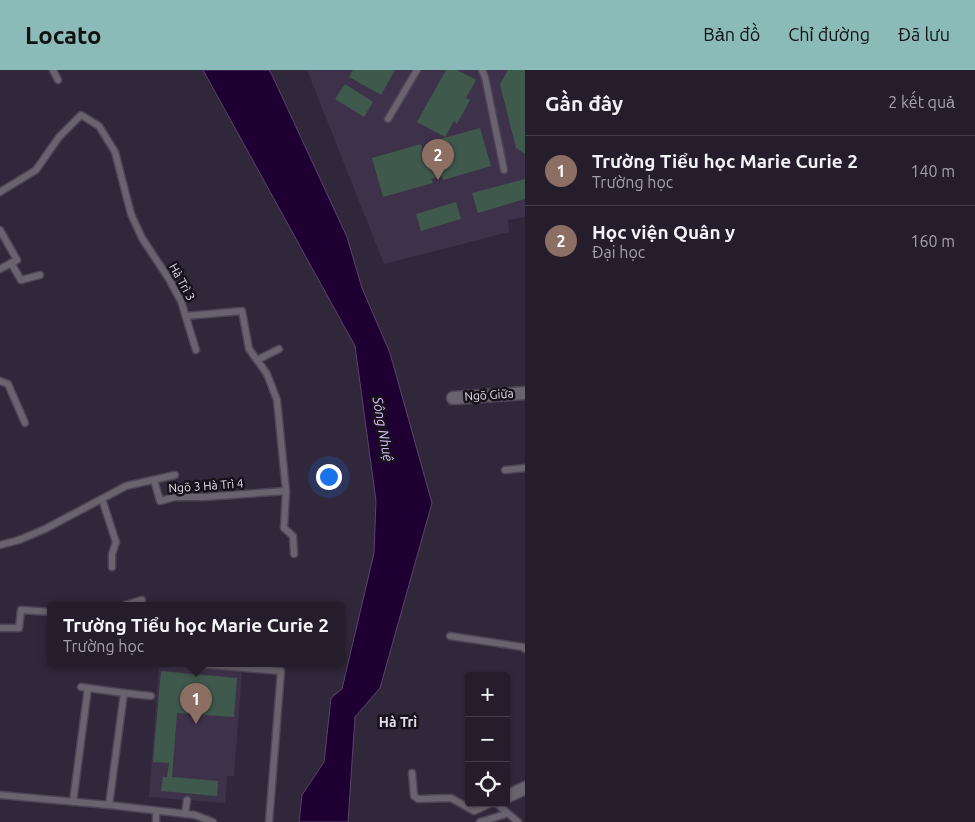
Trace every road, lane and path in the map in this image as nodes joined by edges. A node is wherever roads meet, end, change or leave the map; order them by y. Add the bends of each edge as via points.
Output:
1 (53, 70) edge
2 (417, 70) edge
3 (482, 70) edge
4 (58, 80) dead end
5 (388, 119) dead end
6 (504, 170) dead end
7 (0, 192) edge
8 (0, 230) edge
9 (12, 263) junction
10 (0, 269) edge
11 (40, 275) dead end
12 (186, 316) junction
13 (279, 349) dead end
14 (196, 350) dead end
15 (257, 360) junction
16 (0, 381) edge
17 (525, 393) edge
18 (453, 398) dead end
19 (25, 423) dead end
20 (525, 468) edge
21 (505, 470) dead end
22 (175, 475) dead end
23 (154, 480) junction
24 (286, 492) junction
25 (102, 499) junction
26 (0, 545) edge
27 (294, 554) dead end
28 (112, 567) dead end
29 (142, 600) dead end
30 (135, 602) edge
31 (47, 612) edge
32 (0, 628) edge
33 (450, 636) dead end
34 (525, 649) edge
35 (234, 667) edge
36 (124, 693) junction
37 (151, 696) dead end
38 (412, 773) dead end
39 (525, 788) edge
40 (0, 795) edge
41 (510, 795) edge
42 (187, 800) dead end
43 (73, 802) junction
44 (109, 805) junction
45 (465, 806) edge
46 (467, 807) edge
47 (484, 807) edge
48 (498, 807) edge
49 (156, 811) junction
50 (185, 814) junction
51 (506, 814) junction
52 (156, 822) edge
53 (213, 822) edge
54 (269, 822) edge
55 (480, 822) edge
56 (518, 822) edge

1 - 4 lane
2 - 5 lane
3 - 6 lane
7 - 12 lane, Hà Trì 3 via 36,170 59,137 81,115 99,126 116,152 131,214 142,238 169,279
8 - 9 lane via 17,260
9 - 10 lane
9 - 11 lane via 21,280
12 - 14 lane
12 - 15 lane, Hà Trì 3 via 242,311 249,350
13 - 15 lane
15 - 24 lane, Hà Trì 3 via 268,374 277,400
16 - 19 lane via 8,384
17 - 18 street, Ngõ Giữa
20 - 21 lane
22 - 23 lane
23 - 24 lane, Ngõ 3 Hà Trì 4 via 160,501 174,497
23 - 25 lane, Ngõ 3 Hà Trì 4 via 126,486
24 - 27 lane, Hà Trì 3 via 284,528 293,536
25 - 26 lane, Ngõ 3 Hà Trì 4 via 63,521
25 - 28 lane via 116,542
29 - 30 lane
31 - 32 lane via 21,610 20,628
33 - 34 lane
35 - 54 lane via 281,671
36 - 37 lane
36 - 43 lane via 85,688
36 - 44 lane
38 - 45 lane via 415,798 451,798
39 - 41 street
40 - 43 lane
42 - 50 lane
43 - 44 lane
44 - 49 lane
46 - 47 lane via 474,811
48 - 51 lane
49 - 50 lane
49 - 52 lane
50 - 53 lane
51 - 55 lane
51 - 56 lane

